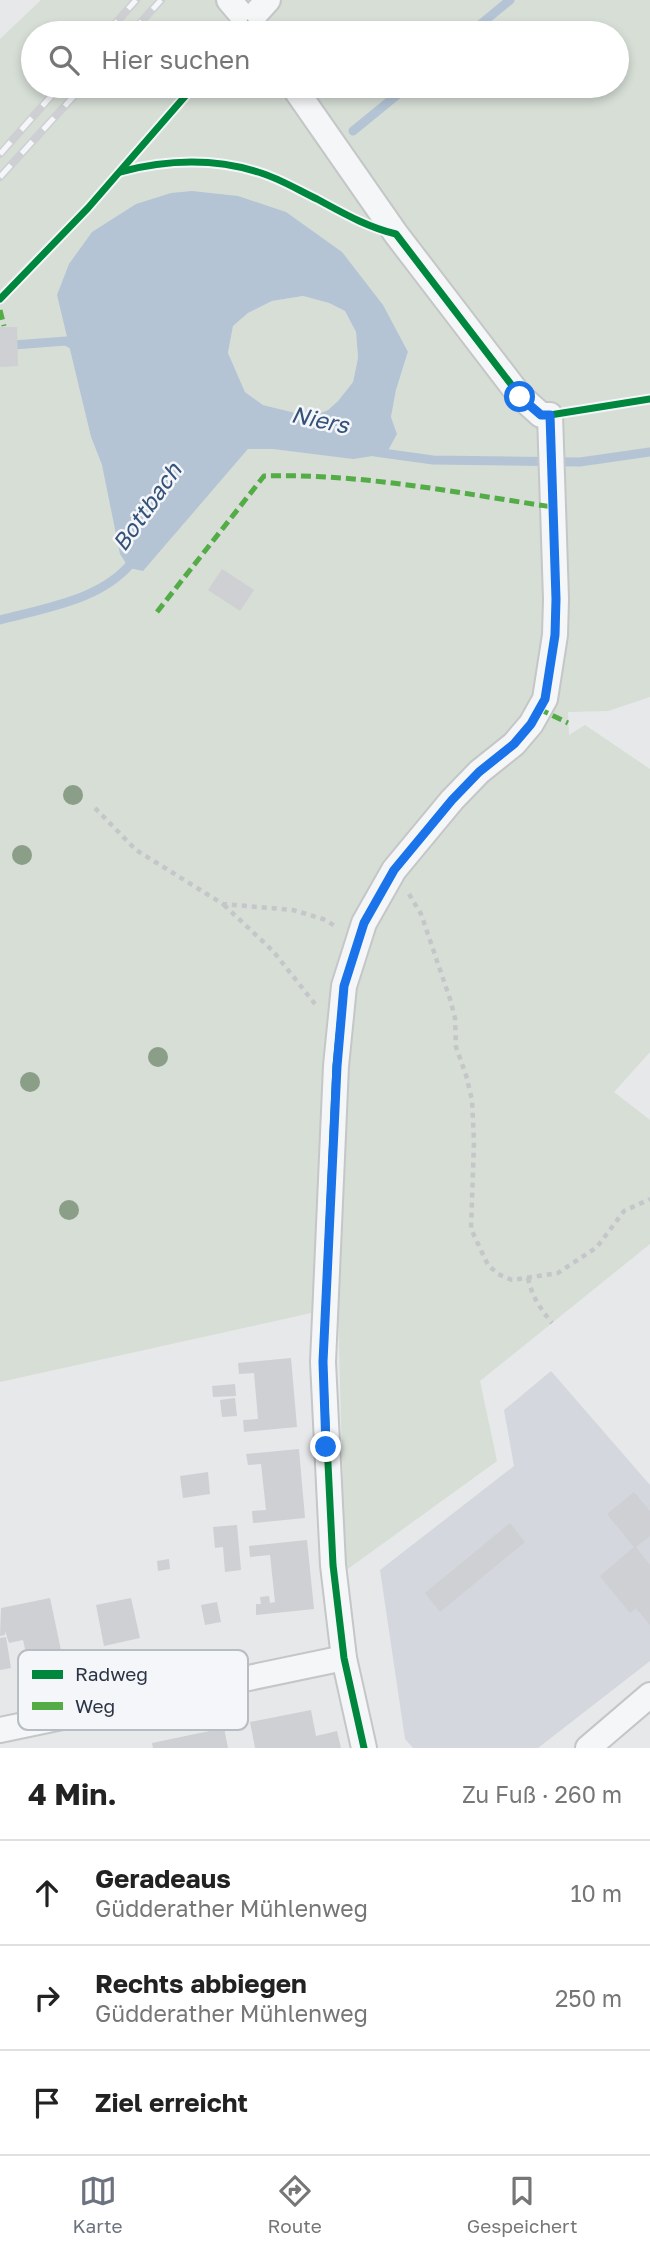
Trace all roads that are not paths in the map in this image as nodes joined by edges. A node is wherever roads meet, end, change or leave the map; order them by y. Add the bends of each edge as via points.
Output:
1 (229, 0) edge
2 (268, 0) edge
3 (248, 21) edge
4 (256, 21) edge
5 (301, 98) edge
6 (344, 1658) junction
7 (248, 1678) edge
8 (650, 1695) edge
9 (18, 1726) edge
10 (0, 1730) edge
11 (364, 1748) edge
12 (588, 1748) edge

1 - 3 street
2 - 4 street
5 - 6 street via 396,234 520,397 541,415 550,415 556,611 545,699 531,724 452,800 394,870 364,923 344,986 323,1362 333,1564
6 - 7 street
6 - 11 street
8 - 12 street
9 - 10 street

